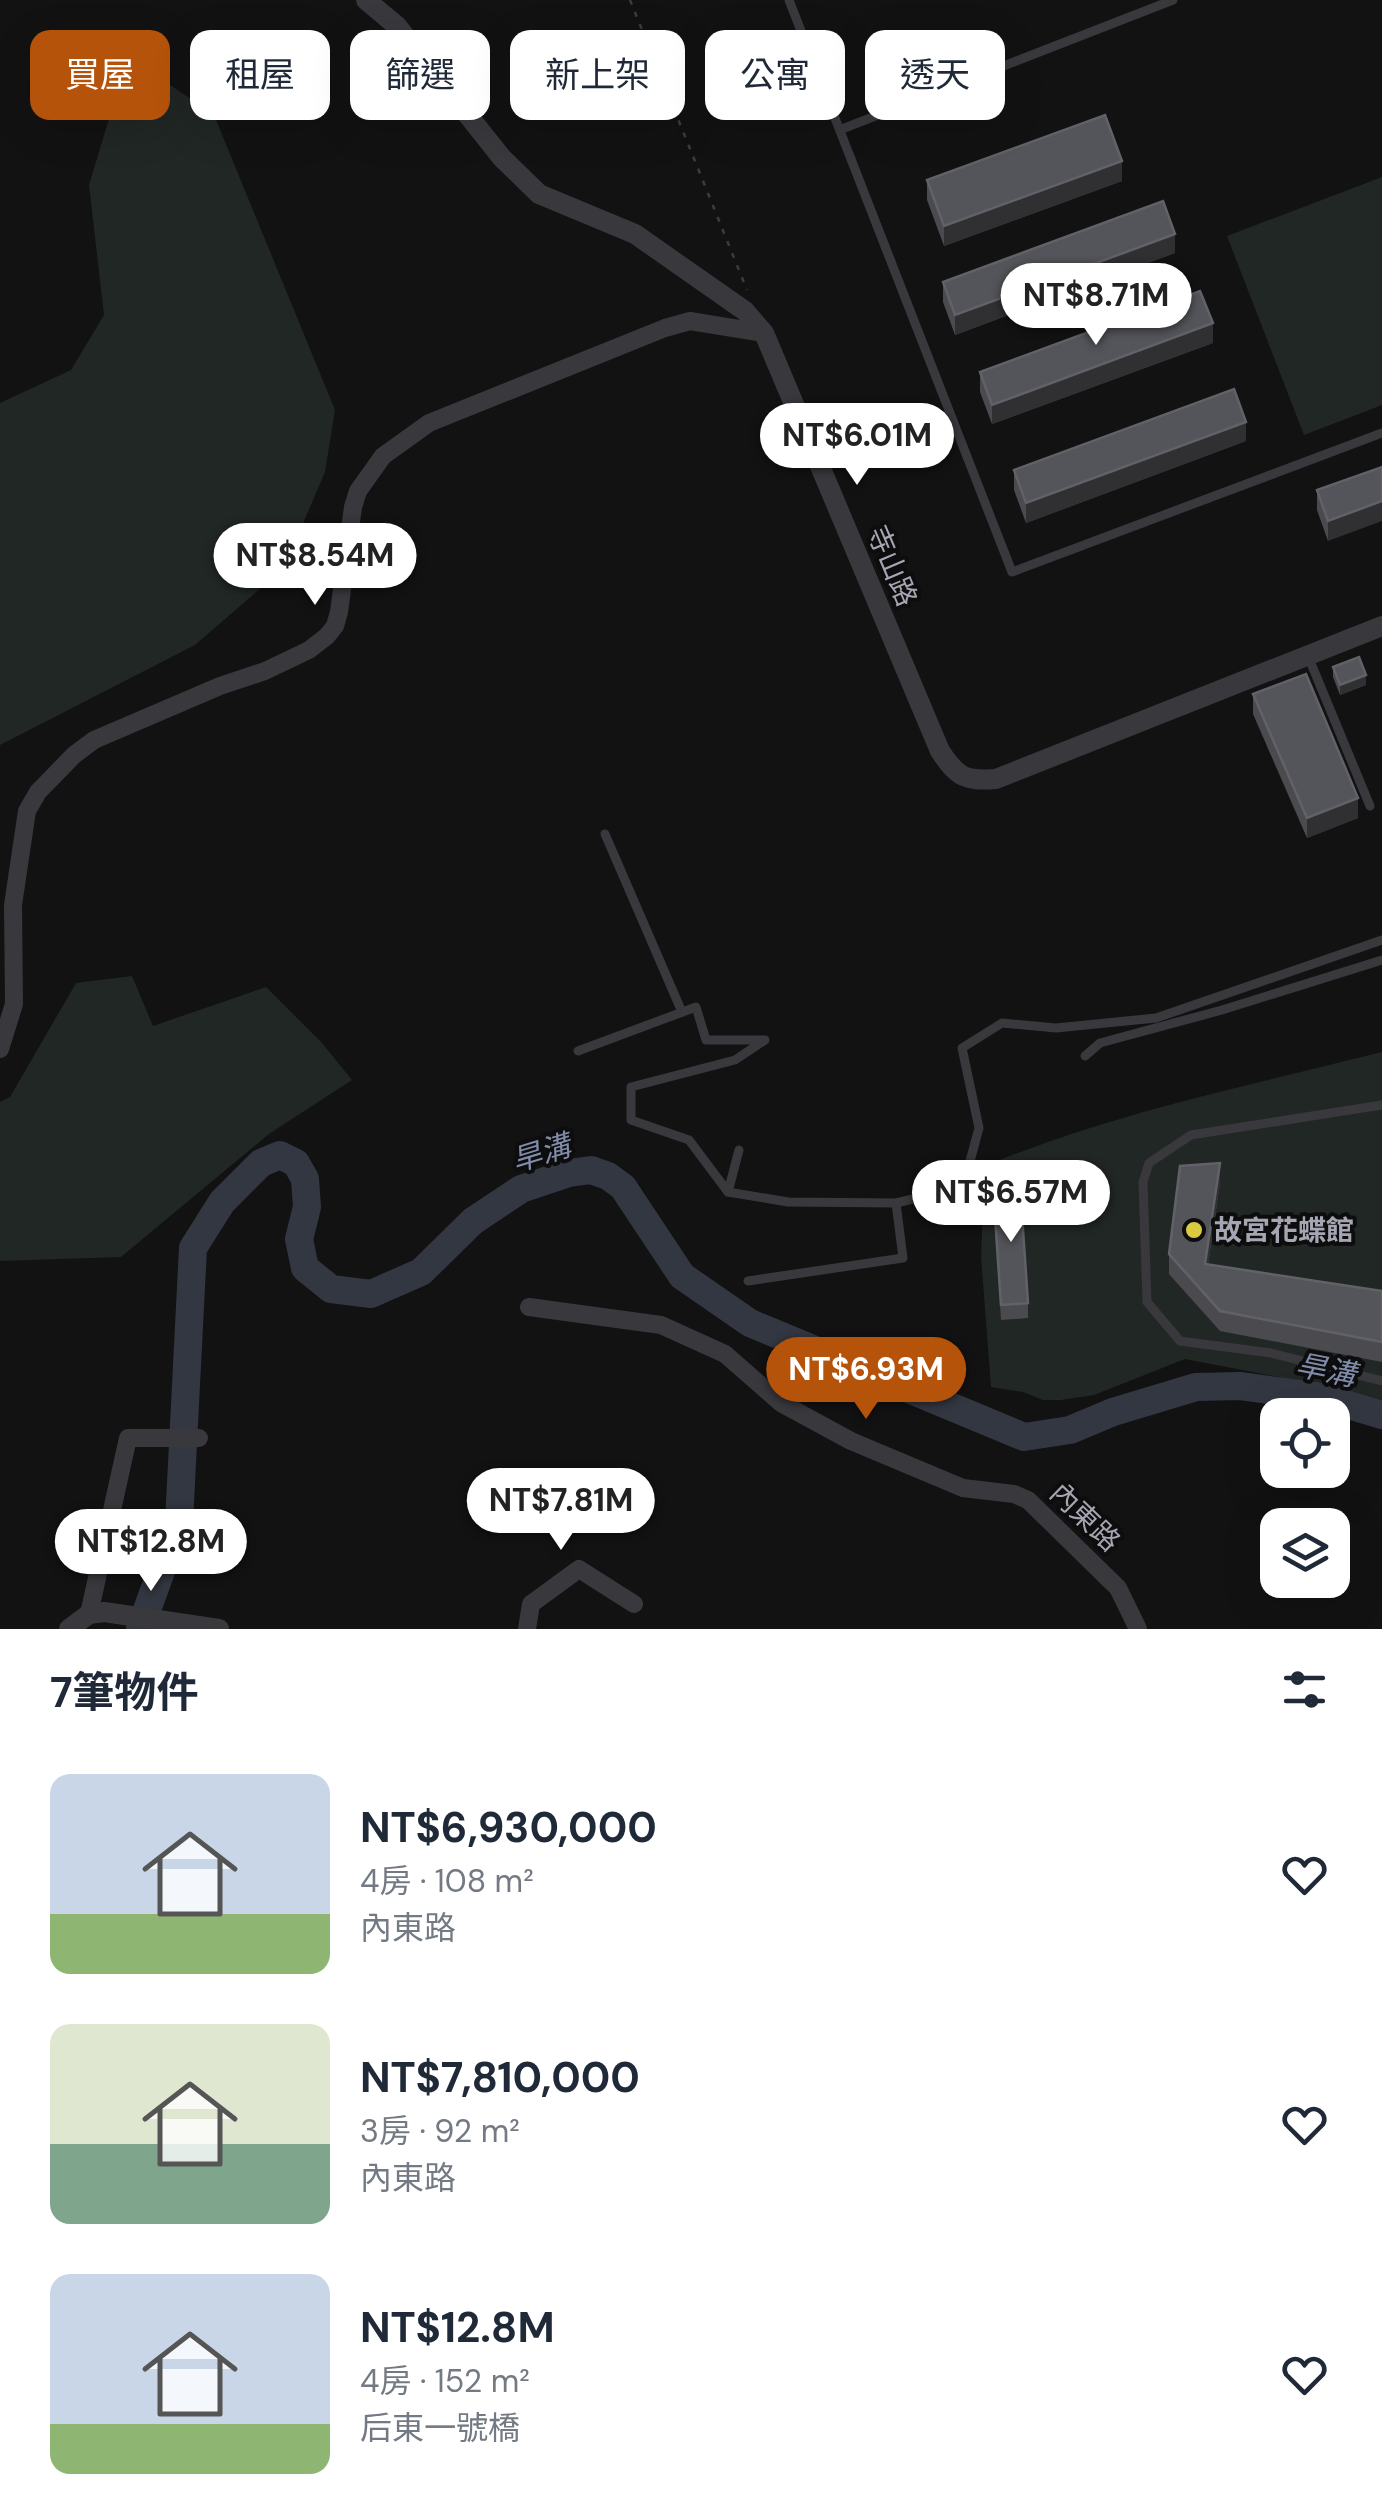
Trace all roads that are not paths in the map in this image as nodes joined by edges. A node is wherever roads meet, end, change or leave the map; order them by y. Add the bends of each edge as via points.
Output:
1 (366, 0) edge
2 (790, 0) edge
3 (1174, 0) edge
4 (842, 129) junction
5 (764, 333) junction
6 (1382, 432) edge
7 (1382, 626) edge
8 (1308, 656) junction
9 (1370, 806) dead end
10 (606, 834) dead end
11 (1382, 940) edge
12 (1382, 960) edge
13 (682, 1012) junction
14 (0, 1049) edge
15 (578, 1051) dead end
16 (1085, 1056) dead end
17 (1382, 1105) edge
18 (739, 1150) dead end
19 (728, 1192) junction
20 (896, 1204) junction
21 (748, 1281) dead end
22 (529, 1307) dead end
23 (1382, 1381) edge
24 (198, 1438) dead end
25 (634, 1604) dead end
26 (96, 1613) junction
27 (203, 1628) edge
28 (69, 1629) edge
29 (528, 1629) edge
30 (1138, 1629) edge

1 - 5 street, 寺山路 via 397,26 502,158 539,194 635,234 746,311
2 - 4 lane
3 - 4 lane
4 - 6 lane via 1012,572
5 - 8 street, 寺山路 via 940,751 969,780 996,779
5 - 14 street via 690,321 665,328 429,424 383,456 353,507 339,612 327,636 265,671 94,740 38,792 27,811 16,886 14,1004
7 - 8 street, 寺山路
8 - 9 lane
10 - 13 lane
11 - 20 lane via 1156,1018 1056,1028 1002,1023 962,1048 978,1128 963,1186
12 - 16 lane via 1100,1043
13 - 15 lane
13 - 19 lane via 696,1007 706,1040 766,1040 735,1060 631,1087 631,1120 689,1140
17 - 23 lane via 1191,1135 1149,1163 1143,1182 1148,1302 1180,1340 1271,1353
18 - 19 lane
19 - 20 lane via 788,1202
20 - 21 lane via 903,1258
22 - 30 street, 內東路 via 661,1325 725,1354 781,1404 851,1441 964,1488 1028,1500 1118,1588
24 - 26 street via 128,1438
25 - 29 street via 579,1569 532,1604
26 - 27 street
26 - 28 street

